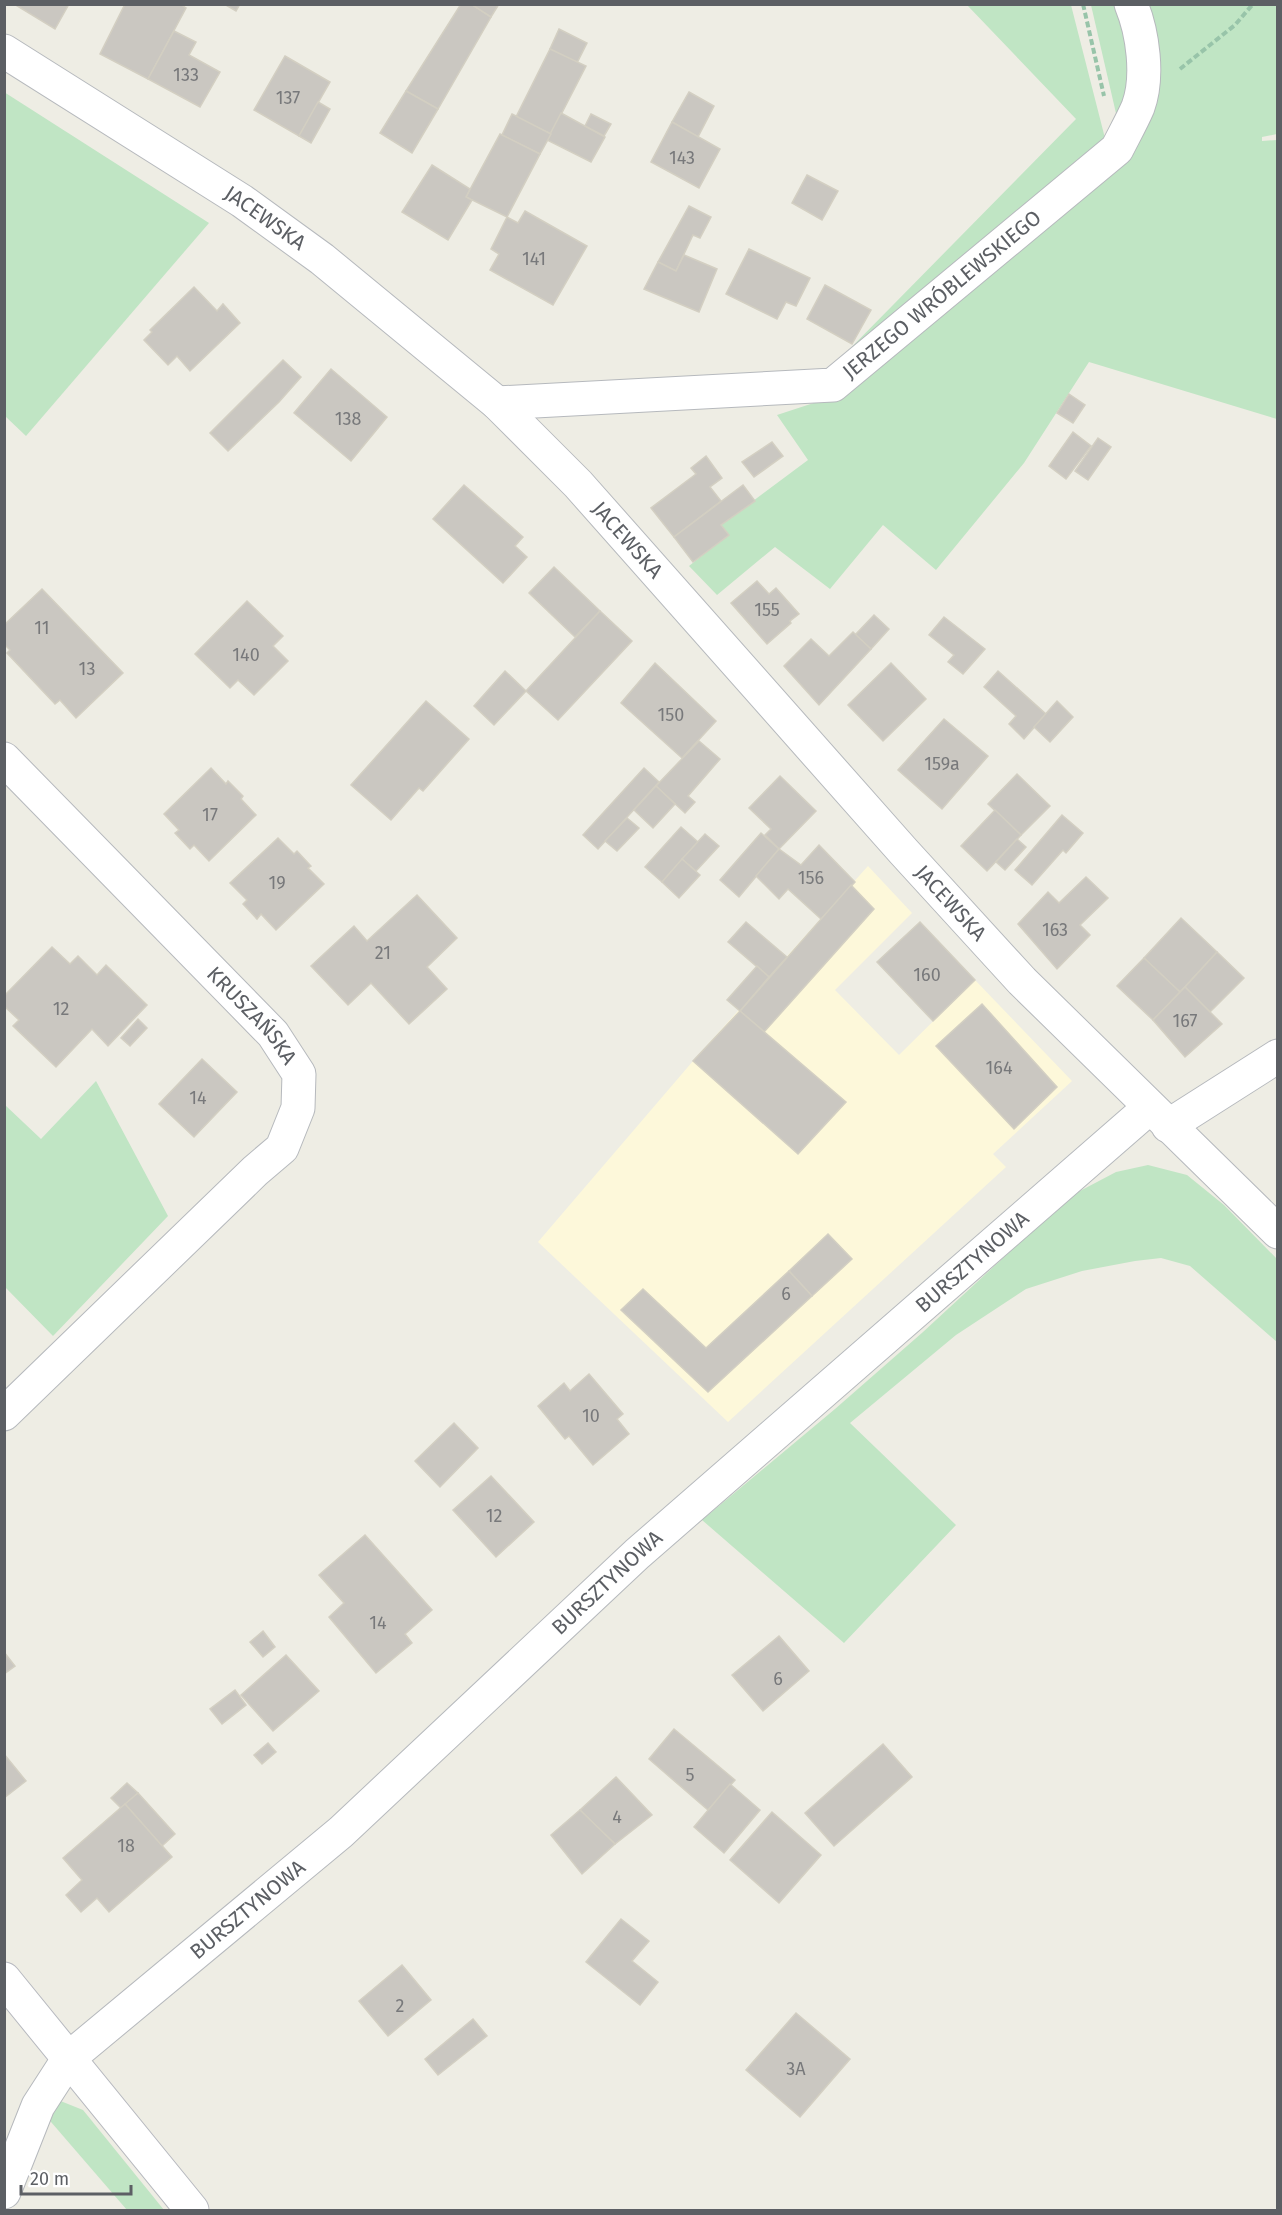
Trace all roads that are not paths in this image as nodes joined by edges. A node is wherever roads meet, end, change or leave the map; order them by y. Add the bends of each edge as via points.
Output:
1 (1131, 4) edge
2 (4, 51) edge
3 (497, 403) junction
4 (4, 759) edge
5 (1278, 1056) edge
6 (1159, 1117) junction
7 (1278, 1232) edge
8 (4, 1414) edge
9 (4, 1979) edge
10 (69, 2058) junction
11 (4, 2193) edge
12 (192, 2211) edge

1 - 3 street, JERZEGO WRÓBLEWSKIEGO via 1138,23 1144,69 1138,105 1117,149 833,386
2 - 3 street, JACEWSKA via 242,201 322,259
3 - 6 street, JACEWSKA via 578,484 1023,981
4 - 8 street, KRUSZAŃSKA via 273,1034 299,1074 298,1108 282,1148
5 - 6 street, BURSZTYNOWA
6 - 7 street, JACEWSKA
6 - 10 street, BURSZTYNOWA via 637,1554 341,1832
9 - 10 street
10 - 11 street, BURSZTYNOWA via 38,2106
10 - 12 street

